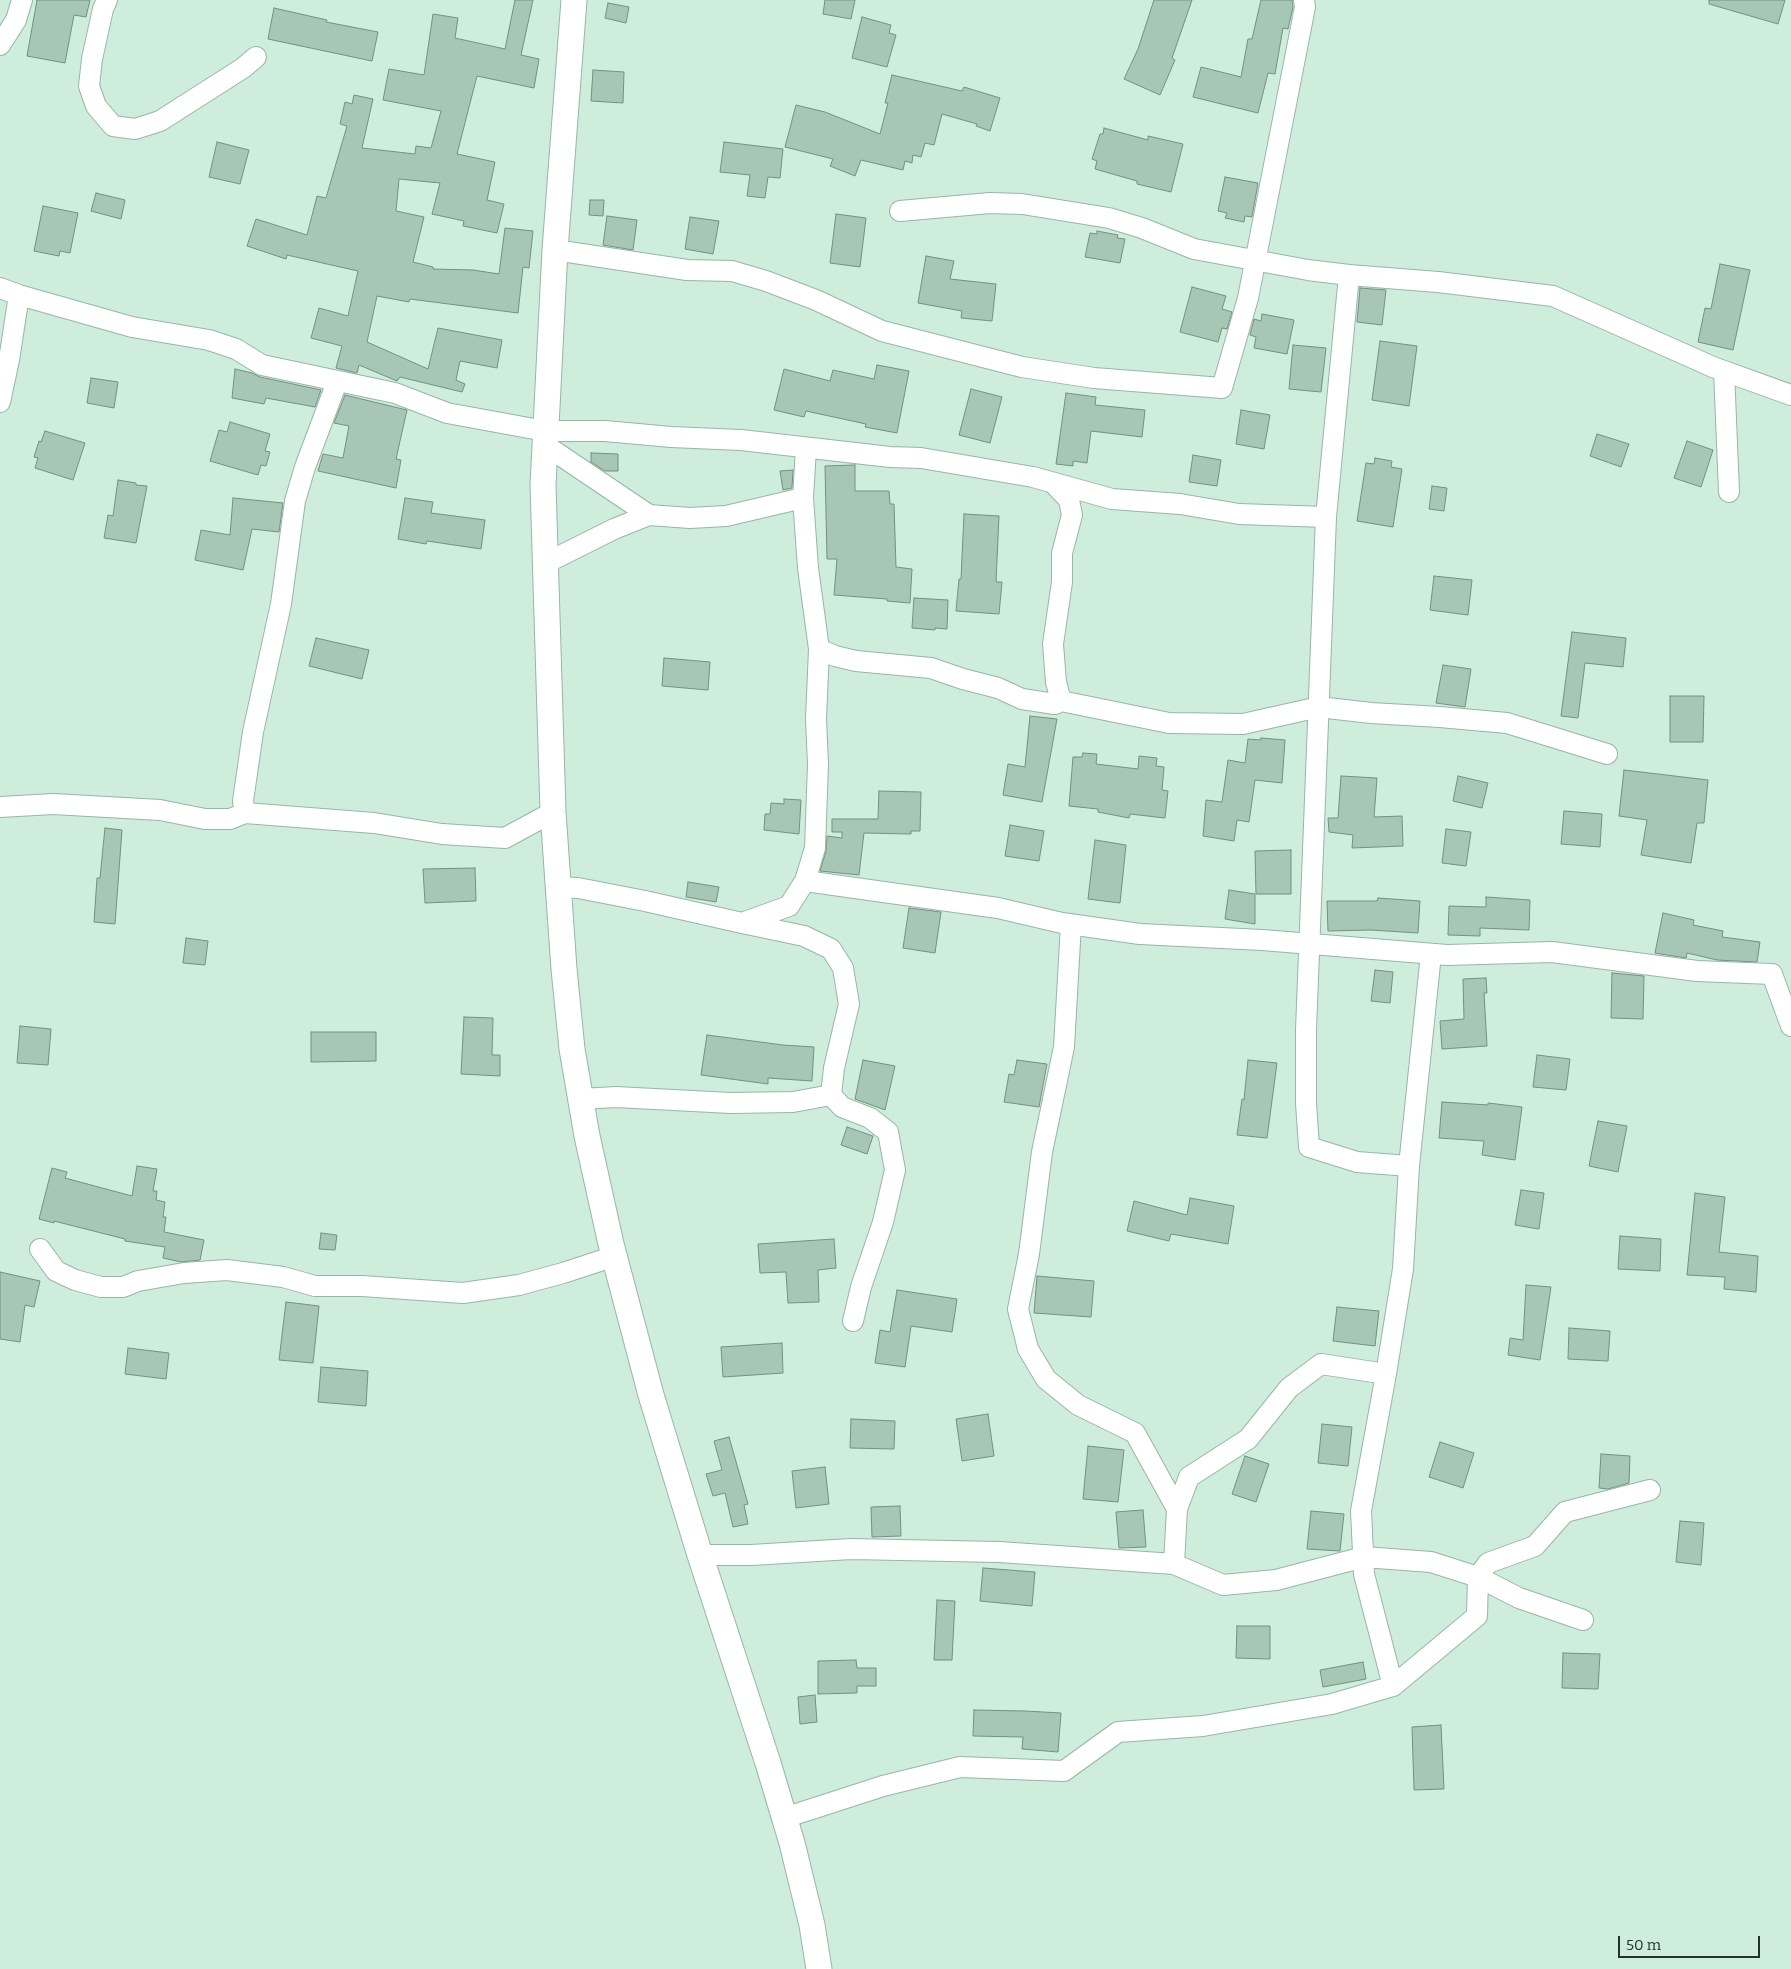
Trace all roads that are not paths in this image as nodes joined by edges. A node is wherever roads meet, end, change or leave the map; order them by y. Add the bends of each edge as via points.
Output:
1 (22, 0) edge
2 (107, 0) edge
3 (574, 0) edge
4 (1304, 0) edge
5 (0, 45) edge
6 (256, 57) dead end
7 (900, 211) dead end
8 (554, 250) junction
9 (1256, 259) junction
10 (1349, 275) junction
11 (0, 288) edge
12 (19, 295) junction
13 (1724, 371) junction
14 (337, 382) junction
15 (1791, 395) edge
16 (0, 402) edge
17 (545, 438) junction
18 (806, 448) junction
19 (1052, 483) junction
20 (1728, 492) dead end
21 (803, 498) junction
22 (649, 515) junction
23 (1326, 517) junction
24 (544, 564) junction
25 (818, 649) junction
26 (1061, 701) junction
27 (1319, 707) junction
28 (1607, 754) dead end
29 (0, 807) edge
30 (553, 812) junction
31 (245, 813) junction
32 (805, 881) junction
33 (557, 887) junction
34 (742, 923) junction
35 (1071, 924) junction
36 (1310, 944) junction
37 (1431, 954) junction
38 (1791, 1026) edge
39 (831, 1095) junction
40 (581, 1099) junction
41 (1409, 1166) junction
42 (40, 1249) dead end
43 (615, 1256) junction
44 (853, 1320) dead end
45 (1386, 1374) junction
46 (1650, 1490) dead end
47 (1177, 1509) junction
48 (700, 1555) junction
49 (1364, 1557) junction
50 (1174, 1564) junction
51 (1478, 1577) junction
52 (1583, 1620) dead end
53 (1393, 1686) junction
54 (784, 1818) junction
55 (819, 1969) edge

1 - 5 street via 16,20
2 - 6 street via 92,59 89,86 96,106 113,126 135,129 160,121
3 - 8 street
4 - 9 street
7 - 9 street via 990,203 1022,204 1109,218 1194,249
8 - 9 street via 687,270 732,271 816,300 882,331 1022,366 1094,378 1222,388
8 - 17 street
9 - 10 street
10 - 13 street via 1553,296
10 - 23 street
11 - 12 street
12 - 14 street via 132,327 209,340 236,349 262,365
12 - 16 street
13 - 15 street
13 - 20 street
14 - 17 street via 395,393 447,413
14 - 31 street via 295,501 282,604 253,732 243,801
17 - 18 street via 605,431
17 - 22 street
17 - 24 street
18 - 19 street via 940,460
18 - 21 street
19 - 23 street via 1112,499 1180,504 1239,514
19 - 26 street via 1069,500 1072,515 1062,553 1062,582 1053,644
21 - 22 street via 726,516
21 - 25 street
22 - 24 street
23 - 27 street
24 - 30 street
25 - 26 street via 856,661 931,668 1045,704
25 - 32 street via 815,848
26 - 27 street via 1169,723 1243,724
27 - 28 street via 1507,723
27 - 36 street
29 - 31 street via 63,804 160,810 205,819 230,819
30 - 31 street via 506,838
30 - 33 street
32 - 34 street via 789,906
32 - 35 street via 998,908
33 - 34 street via 644,900
33 - 40 street via 572,1049
34 - 39 street via 804,936 831,949 843,968 849,1004
35 - 36 street via 1140,934
35 - 47 street via 1064,1047 1042,1152 1029,1254 1018,1309 1028,1349 1046,1379 1078,1405 1134,1433
36 - 37 street
36 - 41 street via 1306,1103 1309,1147 1357,1162
37 - 38 street via 1552,952 1697,971 1772,974
37 - 41 street
39 - 40 street via 793,1102 748,1103 616,1097
39 - 44 street via 842,1107 870,1118 888,1132 895,1170
40 - 43 street
41 - 45 street via 1402,1269
42 - 43 street via 56,1271 101,1287 123,1287 174,1275 227,1270 283,1277 315,1286 463,1293 518,1284
43 - 48 street via 651,1395
45 - 47 street via 1321,1364 1289,1388 1248,1439 1189,1477
45 - 49 street via 1361,1511
46 - 51 street via 1565,1512 1535,1546 1488,1563
47 - 50 street
48 - 50 street via 851,1549 999,1552
48 - 54 street
49 - 50 street via 1276,1580 1223,1585
49 - 51 street via 1431,1562
49 - 53 street via 1364,1574
51 - 52 street via 1520,1598
51 - 53 street via 1477,1616
53 - 54 street via 1332,1704 1240,1720 1118,1732 1064,1771 960,1767 883,1786
54 - 55 street via 812,1925

